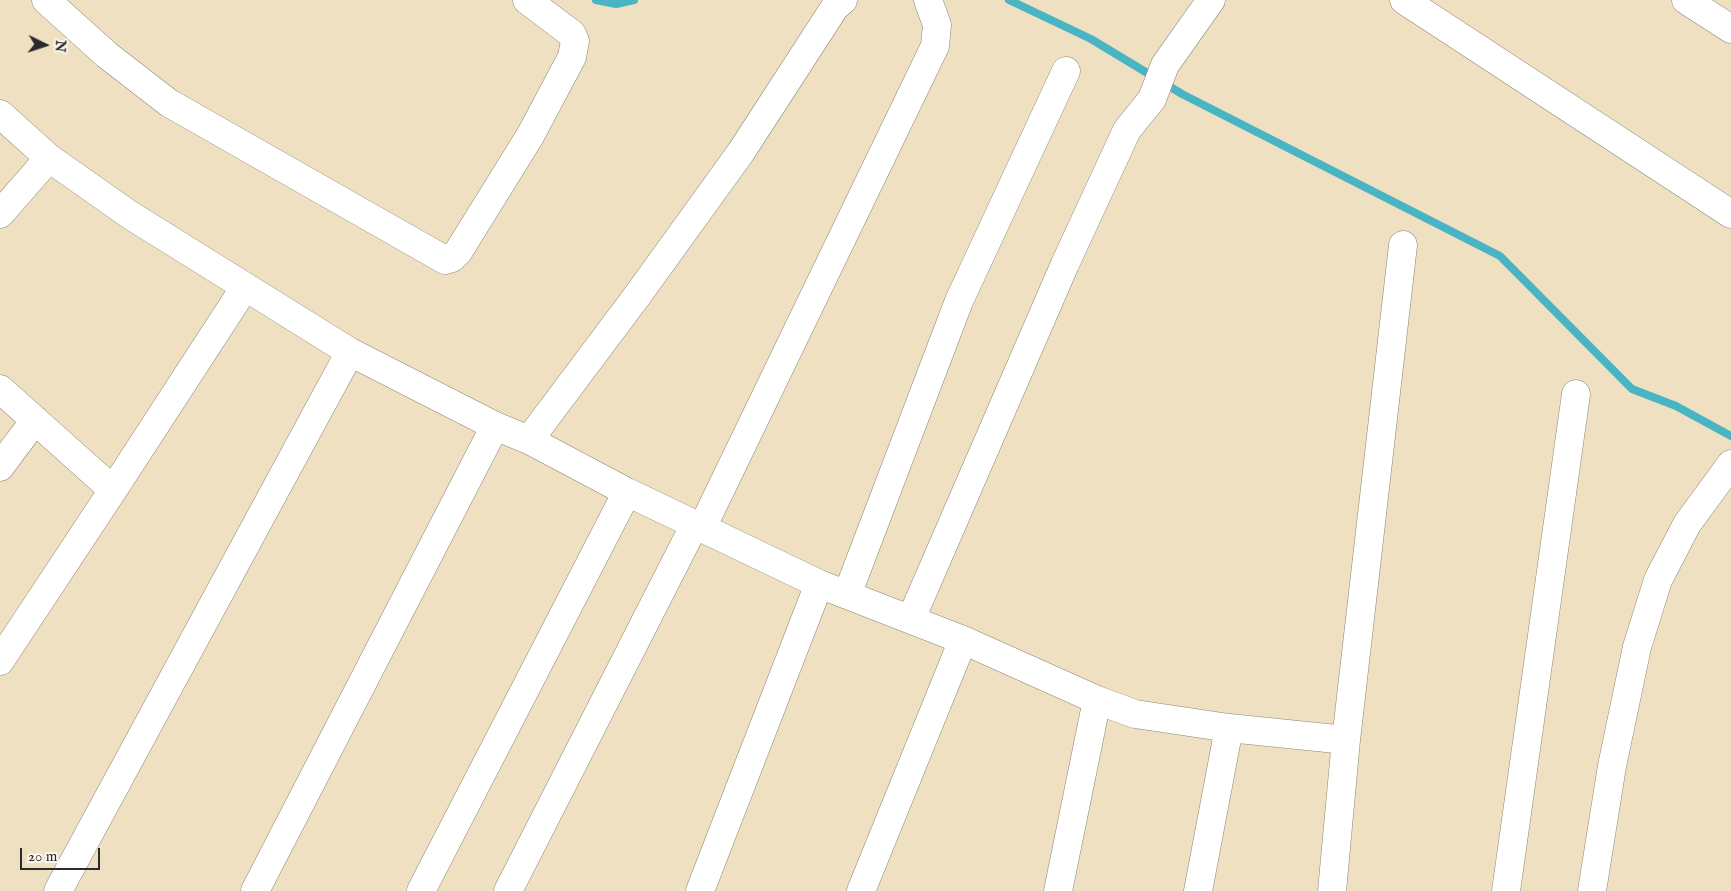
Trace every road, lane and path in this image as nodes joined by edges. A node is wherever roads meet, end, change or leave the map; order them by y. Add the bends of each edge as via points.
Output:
1 (46, 0) edge
2 (527, 0) edge
3 (844, 0) edge
4 (928, 0) edge
5 (1211, 0) edge
6 (1404, 0) edge
7 (1686, 0) edge
8 (1731, 29) edge
9 (1066, 71) dead end
10 (0, 114) edge
11 (49, 158) junction
12 (0, 214) edge
13 (1731, 214) edge
14 (1404, 245) dead end
15 (244, 287) junction
16 (350, 352) junction
17 (0, 389) edge
18 (1576, 394) dead end
19 (35, 420) junction
20 (495, 426) junction
21 (530, 440) junction
22 (1731, 464) edge
23 (0, 467) edge
24 (113, 490) junction
25 (628, 492) junction
26 (699, 526) junction
27 (818, 584) junction
28 (847, 595) junction
29 (911, 620) junction
30 (963, 640) junction
31 (0, 661) edge
32 (1097, 700) junction
33 (1229, 728) junction
34 (1346, 740) junction
35 (58, 891) edge
36 (256, 891) edge
37 (421, 891) edge
38 (508, 891) edge
39 (700, 891) edge
40 (861, 891) edge
41 (1058, 891) edge
42 (1198, 891) edge
43 (1332, 891) edge
44 (1506, 891) edge
45 (1592, 891) edge

1 - 2 street via 107,55 168,103 445,260 458,252 530,136 572,57 575,41 572,34
3 - 21 street via 836,7 741,152
4 - 26 street via 937,25 935,46
5 - 29 street via 1165,65 1152,99 1126,130
6 - 13 street
7 - 8 street
9 - 28 street via 959,301
10 - 11 street
11 - 12 street
11 - 15 street via 130,215
14 - 34 street
15 - 16 street
15 - 24 street
16 - 20 street
16 - 35 street
17 - 19 street
18 - 44 street
19 - 23 street
19 - 24 street
20 - 21 street
20 - 36 street
21 - 25 street
22 - 45 street via 1687,524 1658,580 1637,647 1612,766
24 - 31 street
25 - 26 street
25 - 37 street
26 - 27 street
26 - 38 street
27 - 28 street
27 - 39 street
28 - 29 street
29 - 30 street
30 - 32 street
30 - 40 street
32 - 33 street via 1135,714
32 - 41 street
33 - 34 street
33 - 42 street
34 - 43 street

